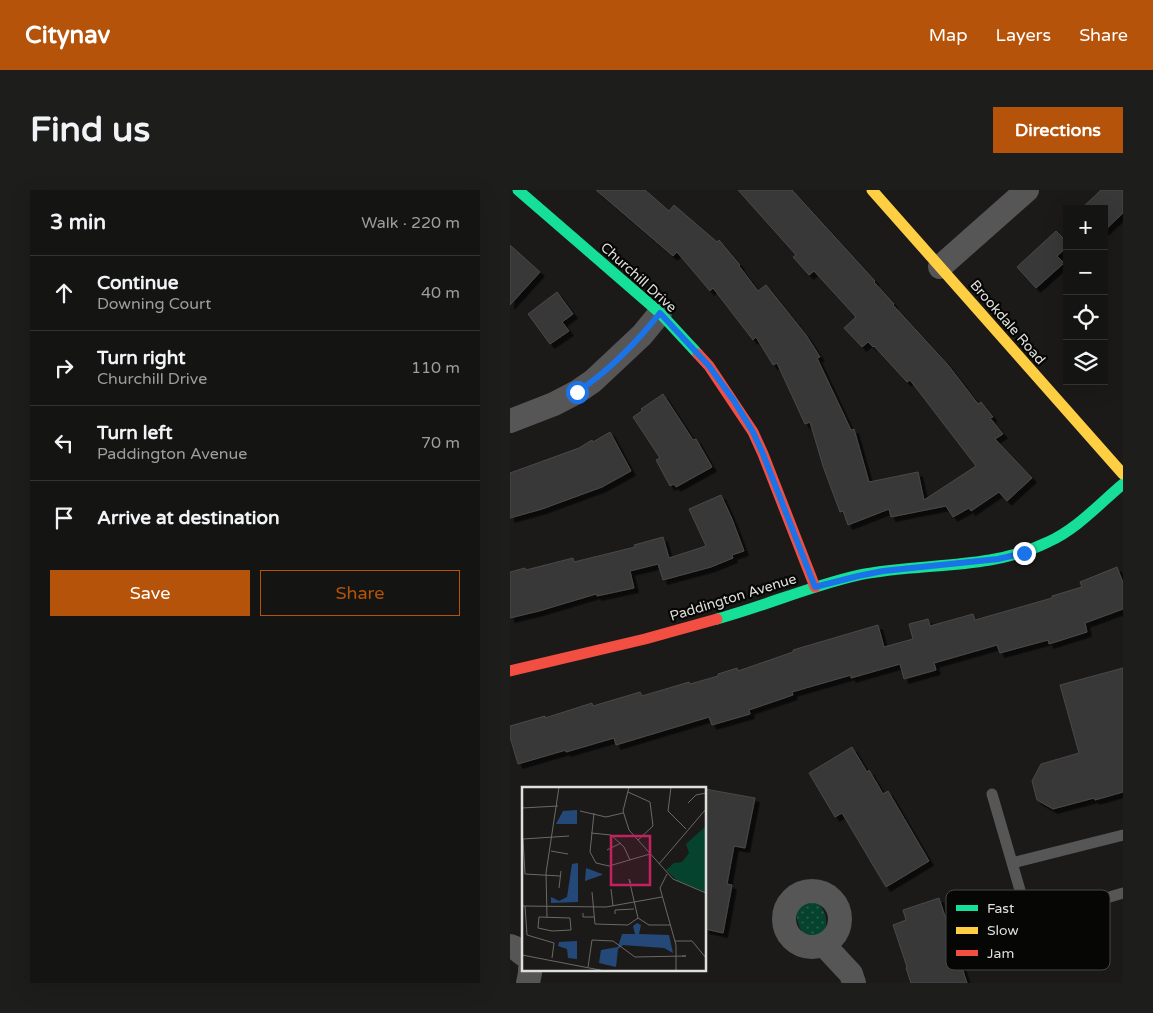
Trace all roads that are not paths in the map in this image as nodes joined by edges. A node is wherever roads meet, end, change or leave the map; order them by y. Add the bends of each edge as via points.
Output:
1 (518, 190) edge
2 (872, 190) edge
3 (1027, 190) edge
4 (940, 267) junction
5 (660, 313) junction
6 (510, 421) edge
7 (1123, 474) edge
8 (1123, 484) edge
9 (815, 587) junction
10 (510, 671) edge
11 (992, 794) dead end
12 (1123, 835) edge
13 (1012, 863) junction
14 (1020, 890) edge
15 (1123, 893) edge
16 (1110, 897) edge
17 (824, 945) dead end
18 (510, 946) edge
19 (522, 953) edge
20 (530, 970) edge
21 (528, 983) edge
22 (854, 983) edge

1 - 5 street, Churchill Drive
2 - 4 street, Brookdale Road
3 - 4 street
4 - 7 street, Brookdale Road
5 - 6 street via 594,381 554,404
5 - 9 street, Churchill Drive via 709,366 753,432
8 - 9 street, Paddington Avenue via 1078,523 1050,542 1024,553 998,559 883,571
9 - 10 street, Paddington Avenue via 728,616
11 - 13 lane
12 - 13 lane
13 - 14 lane
15 - 16 lane
17 - 22 street via 851,974
18 - 19 street
20 - 21 street

